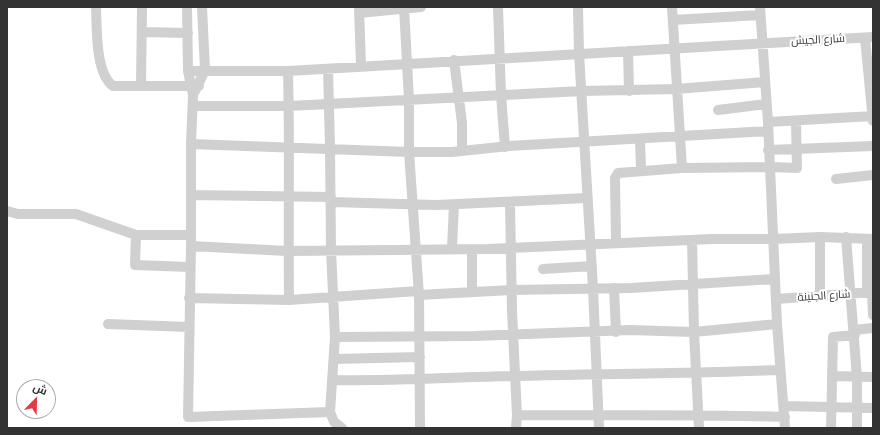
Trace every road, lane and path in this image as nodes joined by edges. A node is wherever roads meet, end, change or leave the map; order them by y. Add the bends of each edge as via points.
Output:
1 (96, 7) edge
2 (142, 7) edge
3 (187, 7) edge
4 (202, 7) edge
5 (421, 7) edge
6 (498, 7) edge
7 (578, 7) edge
8 (672, 7) edge
9 (404, 8) edge
10 (379, 9) edge
11 (359, 10) edge
12 (760, 11) edge
13 (673, 20) junction
14 (143, 32) junction
15 (188, 33) junction
16 (869, 38) edge
17 (762, 43) junction
18 (674, 48) junction
19 (628, 51) junction
20 (579, 53) junction
21 (500, 58) junction
22 (454, 60) junction
23 (407, 63) junction
24 (361, 66) junction
25 (328, 69) junction
26 (205, 70) junction
27 (188, 71) junction
28 (288, 71) junction
29 (765, 82) junction
30 (871, 82) edge
31 (142, 86) junction
32 (194, 89) junction
33 (676, 89) junction
34 (629, 90) junction
35 (582, 91) junction
36 (501, 95) junction
37 (458, 98) junction
38 (409, 100) junction
39 (330, 104) junction
40 (766, 104) junction
41 (193, 106) junction
42 (289, 106) junction
43 (718, 110) dead end
44 (873, 116) edge
45 (796, 122) junction
46 (873, 122) edge
47 (768, 127) junction
48 (680, 137) junction
49 (640, 140) junction
50 (584, 142) junction
51 (191, 144) junction
52 (873, 146) edge
53 (290, 147) junction
54 (505, 147) junction
55 (330, 148) junction
56 (768, 150) junction
57 (796, 150) junction
58 (462, 151) junction
59 (409, 152) junction
60 (770, 167) junction
61 (682, 168) junction
62 (641, 170) junction
63 (873, 175) edge
64 (836, 179) dead end
65 (191, 195) junction
66 (289, 197) junction
67 (587, 198) junction
68 (331, 199) junction
69 (510, 203) junction
70 (412, 205) junction
71 (454, 205) junction
72 (7, 211) edge
73 (136, 235) junction
74 (191, 235) junction
75 (820, 237) junction
76 (846, 237) junction
77 (773, 239) junction
78 (872, 239) edge
79 (692, 240) junction
80 (616, 243) junction
81 (590, 244) junction
82 (191, 246) junction
83 (510, 247) junction
84 (452, 248) junction
85 (472, 249) junction
86 (287, 250) junction
87 (330, 250) junction
88 (415, 250) junction
89 (592, 266) junction
90 (190, 267) junction
91 (543, 269) dead end
92 (774, 279) junction
93 (693, 284) junction
94 (594, 288) junction
95 (614, 288) junction
96 (512, 290) junction
97 (472, 292) junction
98 (870, 292) edge
99 (418, 293) junction
100 (850, 294) junction
101 (820, 296) junction
102 (334, 297) junction
103 (189, 298) junction
104 (776, 299) junction
105 (290, 300) junction
106 (873, 315) edge
107 (108, 324) dead end
108 (777, 324) junction
109 (189, 327) junction
110 (873, 328) edge
111 (616, 332) junction
112 (694, 332) junction
113 (595, 333) junction
114 (854, 333) junction
115 (514, 334) junction
116 (335, 336) junction
117 (420, 336) junction
118 (420, 357) junction
119 (334, 358) junction
120 (780, 370) junction
121 (696, 374) junction
122 (597, 375) junction
123 (833, 376) junction
124 (515, 377) junction
125 (873, 377) edge
126 (857, 378) junction
127 (333, 380) junction
128 (419, 380) junction
129 (784, 406) junction
130 (832, 406) junction
131 (857, 408) junction
132 (873, 408) edge
133 (330, 412) junction
134 (698, 414) junction
135 (517, 415) junction
136 (598, 416) junction
137 (785, 417) junction
138 (342, 428) edge
139 (420, 428) edge
140 (516, 428) edge
141 (599, 428) edge
142 (699, 428) edge
143 (785, 428) edge
144 (831, 428) edge
145 (857, 428) edge

1 - 31 street via 101,66 106,79 113,86
2 - 14 street
3 - 15 street
4 - 26 street
5 - 9 street
6 - 21 street
7 - 20 street
8 - 13 street
9 - 10 street
9 - 23 street
10 - 11 street
11 - 24 street
12 - 13 street
12 - 17 street
13 - 18 street
14 - 15 street
14 - 31 street
15 - 27 street
16 - 17 street, شارع الجيش
16 - 30 street
17 - 18 street, شارع الجيش
17 - 29 street
18 - 19 street, شارع الجيش
18 - 33 street
19 - 20 street, شارع الجيش
19 - 34 street
20 - 21 street, شارع الجيش
20 - 35 street
21 - 22 street, شارع الجيش
21 - 36 street
22 - 23 street, شارع الجيش
22 - 37 street
23 - 24 street, شارع الجيش
23 - 38 street
24 - 25 street, شارع الجيش
25 - 28 street, شارع الجيش
25 - 39 street
26 - 27 street, شارع الجيش
26 - 28 street, شارع الجيش
26 - 32 street
27 - 32 street
28 - 42 street
29 - 33 street
29 - 40 street
30 - 44 street
31 - 32 street
32 - 41 street
33 - 34 street
33 - 48 street
34 - 35 street
35 - 36 street
35 - 50 street
36 - 37 street
36 - 54 street
37 - 38 street
37 - 58 street via 462,123
38 - 39 street
38 - 59 street
39 - 42 street
39 - 55 street
40 - 43 street
40 - 47 street
41 - 42 street
41 - 51 street
42 - 53 street
44 - 45 street
44 - 46 street
45 - 47 street
45 - 57 street
47 - 48 street
47 - 56 street
48 - 49 street
48 - 61 street
49 - 50 street
49 - 62 street
50 - 54 street
50 - 67 street
51 - 53 street
51 - 65 street
52 - 57 street
53 - 55 street
53 - 66 street
54 - 58 street
55 - 59 street
55 - 68 street
56 - 57 street
56 - 60 street
57 - 60 street via 797,168
58 - 59 street
59 - 70 street
60 - 61 street
60 - 77 street
61 - 62 street
62 - 80 street via 619,172 615,176
63 - 64 street
65 - 66 street
65 - 74 street
66 - 68 street
66 - 86 street
67 - 69 street
67 - 81 street
68 - 70 street
68 - 87 street
69 - 71 street
69 - 83 street
70 - 71 street
70 - 88 street
71 - 84 street
72 - 73 street via 18,214 76,214
73 - 74 street
73 - 90 street via 135,265
74 - 82 street
75 - 76 street
75 - 77 street
75 - 101 street
76 - 78 street
76 - 100 street
77 - 79 street
77 - 92 street
78 - 98 street
79 - 80 street
79 - 93 street
80 - 81 street
81 - 83 street
81 - 89 street
82 - 86 street
82 - 90 street
83 - 85 street
83 - 96 street
84 - 85 street
84 - 88 street
85 - 97 street
86 - 87 street
86 - 105 street
87 - 88 street
87 - 102 street
88 - 99 street
89 - 91 street
89 - 94 street
90 - 103 street
92 - 93 street
92 - 104 street
93 - 95 street
93 - 112 street
94 - 95 street
94 - 96 street
94 - 113 street
95 - 111 street
96 - 97 street
96 - 115 street
97 - 99 street
98 - 100 street, شارع الجنينة
98 - 106 street
99 - 102 street
99 - 117 street
100 - 101 street, شارع الجنينة
100 - 114 street
101 - 104 street, شارع الجنينة
102 - 105 street
102 - 116 street
103 - 105 street
103 - 109 street
104 - 108 street
107 - 109 street
108 - 112 street
108 - 120 street
109 - 133 street via 188,417
110 - 114 street
111 - 112 street
111 - 113 street
112 - 121 street
113 - 115 street
113 - 122 street
114 - 123 street via 833,337
114 - 126 street
115 - 117 street
115 - 124 street
116 - 117 street
116 - 119 street
117 - 118 street
118 - 119 street
118 - 128 street
119 - 127 street
120 - 121 street
120 - 129 street
121 - 122 street
121 - 134 street
122 - 124 street
122 - 136 street
123 - 126 street
123 - 130 street
124 - 128 street
124 - 135 street
125 - 126 street
126 - 131 street
127 - 128 street
127 - 133 street
128 - 139 street
129 - 130 street
129 - 137 street
130 - 131 street
130 - 144 street
131 - 132 street
131 - 145 street
133 - 138 street via 334,422
134 - 136 street
134 - 137 street
134 - 142 street
135 - 136 street
135 - 140 street
136 - 141 street
137 - 143 street

